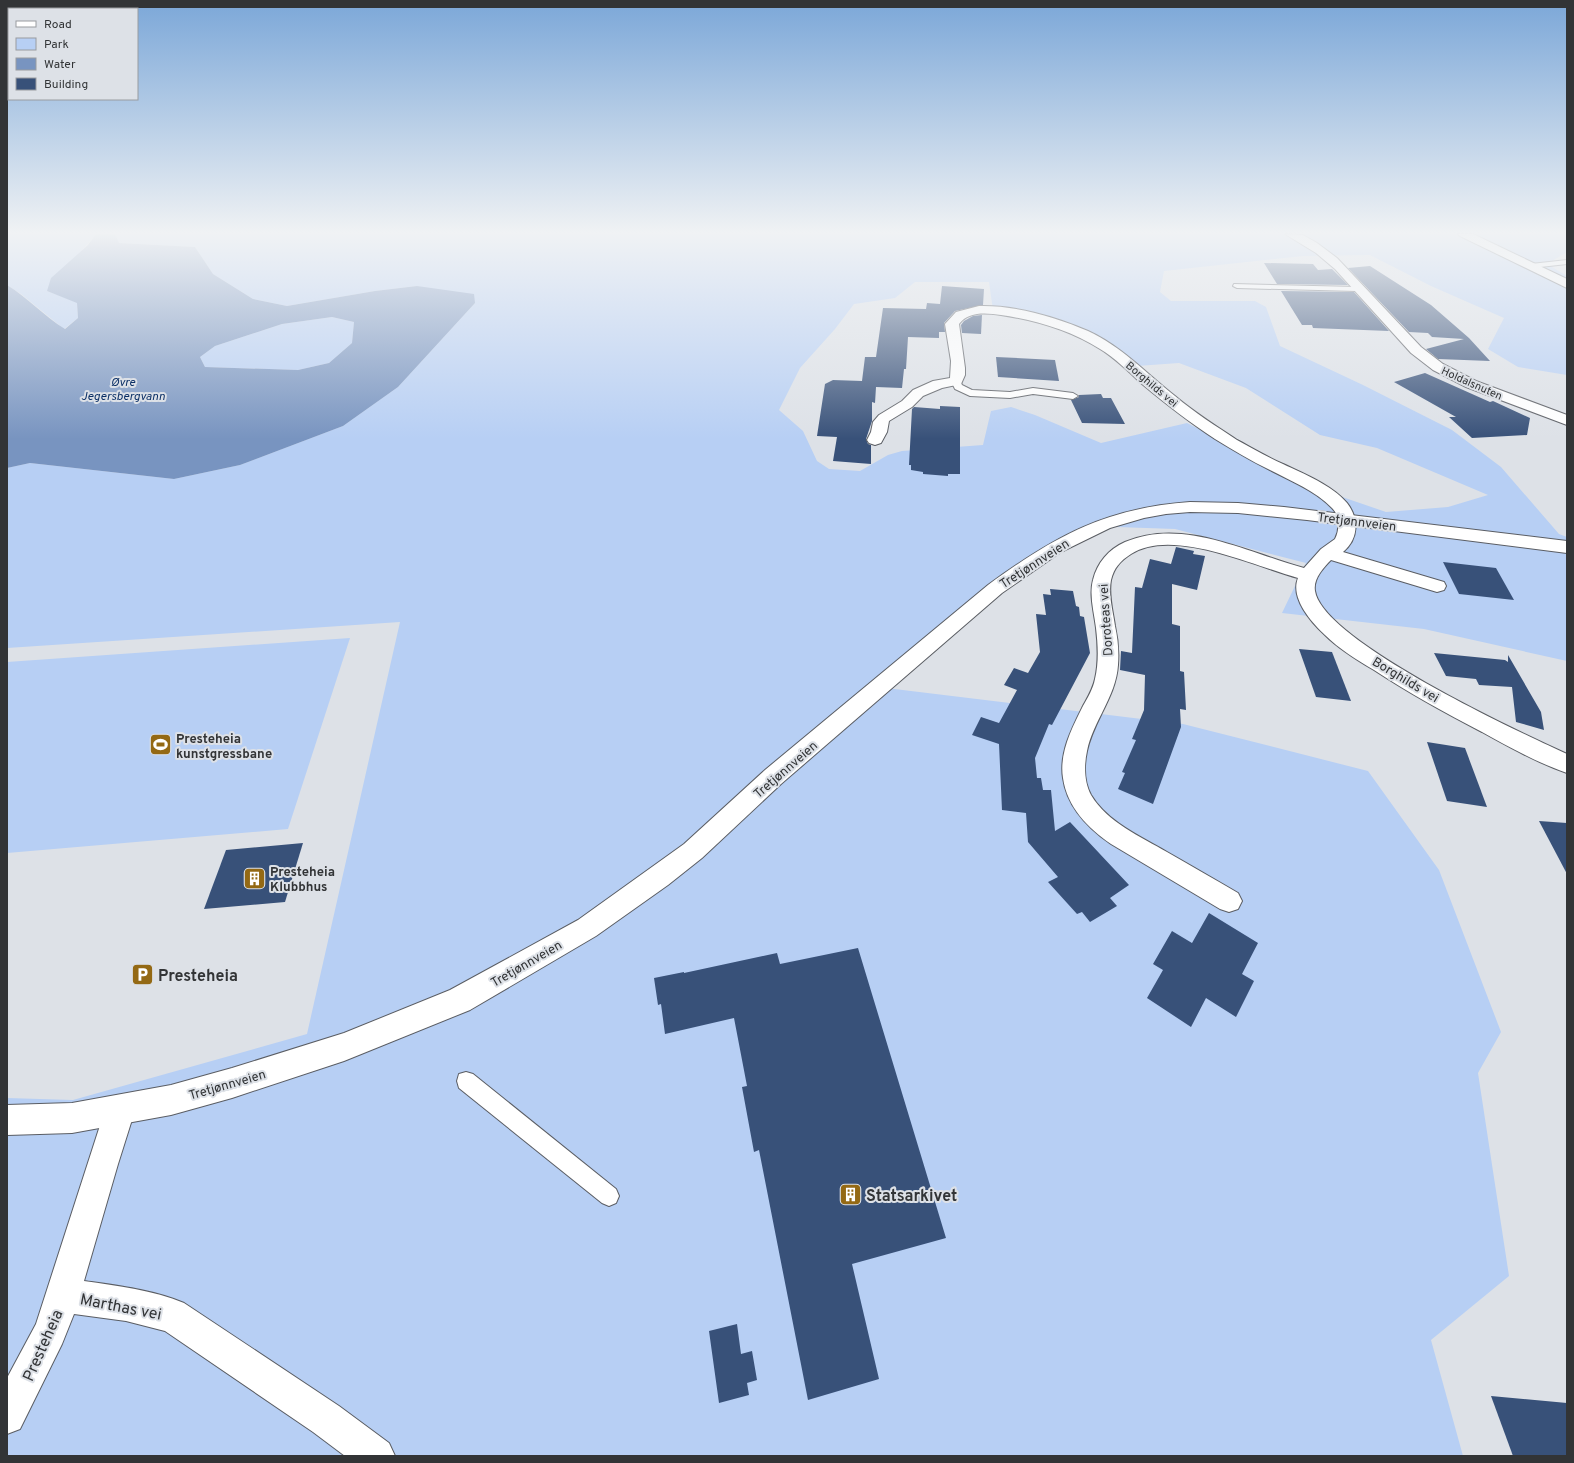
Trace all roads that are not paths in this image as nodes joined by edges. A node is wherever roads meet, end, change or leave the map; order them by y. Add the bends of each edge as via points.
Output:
1 (1373, 302) edge
2 (956, 381) junction
3 (1073, 396) dead end
4 (1567, 420) edge
5 (875, 440) dead end
6 (1348, 519) junction
7 (1567, 547) edge
8 (1328, 553) junction
9 (1310, 575) junction
10 (1437, 586) dead end
11 (1567, 764) edge
12 (1229, 901) dead end
13 (466, 1081) dead end
14 (120, 1110) junction
15 (7, 1120) edge
16 (609, 1196) dead end
17 (64, 1295) junction
18 (7, 1416) edge
19 (376, 1456) edge

1 - 4 street, Holdalsnuten via 1416,350 1438,367 1471,384
2 - 3 lane via 958,387 970,393 1010,395 1033,392
2 - 5 street via 938,384 918,393 907,404 884,418
2 - 6 street, Borghilds vei via 958,366 952,324 966,312 1004,311 1072,330 1091,337 1106,347 1212,430 1334,501
6 - 7 street, Tretjønnveien
6 - 8 street, Borghilds vei via 1346,536 1339,546
6 - 14 street, Tretjønnveien via 1233,508 1174,509 1122,517 1076,536 995,588 773,777 693,851 587,928 460,1000 344,1047 232,1083 171,1100
8 - 9 street, Borghilds vei
8 - 10 street
9 - 11 street, Borghilds vei via 1305,590 1311,605 1324,624 1342,638 1440,700
9 - 12 street, Doroteas vei via 1206,544 1166,539 1142,542 1122,551 1108,562 1102,577 1101,591 1108,659 1103,689 1083,727 1073,760 1077,790 1092,816 1104,827
13 - 16 lane
14 - 15 street, Tretjønnveien via 72,1118
14 - 17 street, Marthas vei
17 - 18 street, Presteheia via 50,1332
17 - 19 street, Marthas vei via 126,1304 172,1316 326,1419

